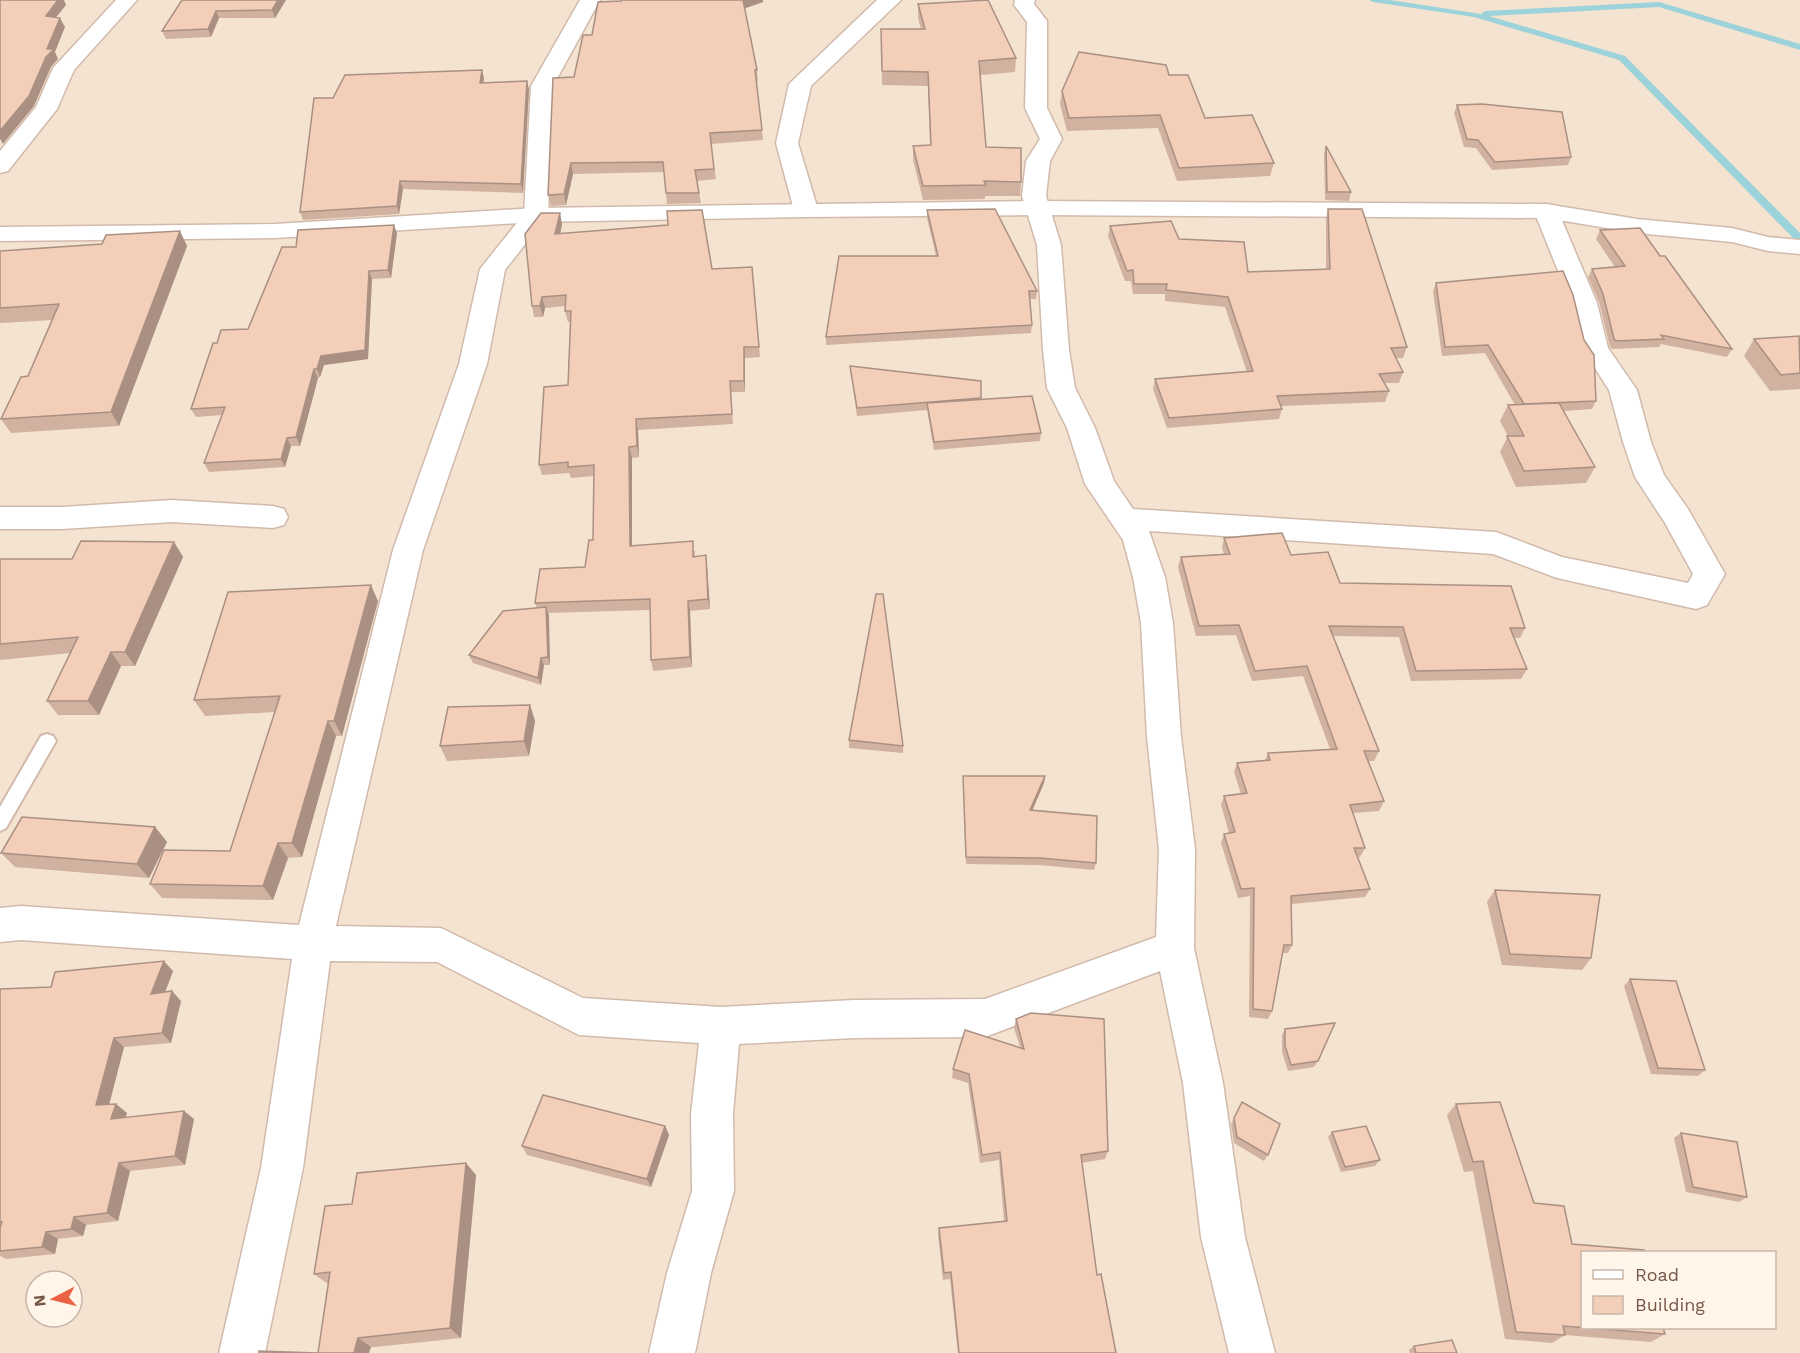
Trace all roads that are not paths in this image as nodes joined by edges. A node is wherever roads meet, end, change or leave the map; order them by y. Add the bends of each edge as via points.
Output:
1 (127, 0) edge
2 (590, 0) edge
3 (891, 0) edge
4 (1025, 0) edge
5 (0, 166) edge
6 (1037, 208) junction
7 (806, 210) junction
8 (1546, 211) junction
9 (536, 215) junction
10 (0, 234) edge
11 (1800, 247) edge
12 (273, 517) dead end
13 (0, 519) edge
14 (1125, 519) junction
15 (47, 741) dead end
16 (0, 823) edge
17 (0, 926) edge
18 (313, 943) junction
19 (1175, 948) junction
20 (721, 1026) junction
21 (242, 1353) edge
22 (672, 1353) edge
23 (1252, 1353) edge

1 - 5 street via 64,68 46,109
2 - 9 street via 542,86
3 - 7 street via 800,84 787,143
4 - 6 street via 1023,5 1037,21 1036,108 1051,139 1038,161 1034,196
6 - 7 street
6 - 8 street
6 - 14 street via 1049,245 1061,388 1081,428 1100,484
7 - 9 street
8 - 11 street
8 - 14 street via 1584,303 1595,348 1623,390 1650,477 1709,574 1696,597 1557,567 1496,543
9 - 10 street via 275,231
9 - 18 street via 493,269 473,364 408,550
12 - 13 street via 172,511
14 - 19 street via 1138,538 1157,623 1164,737 1177,849
15 - 16 lane
17 - 18 street via 21,923
18 - 20 street via 441,945 579,1016
18 - 21 street via 282,1168
19 - 20 street via 985,1018
19 - 23 street via 1203,1083 1223,1237
20 - 22 street via 712,1114 713,1191 689,1273

